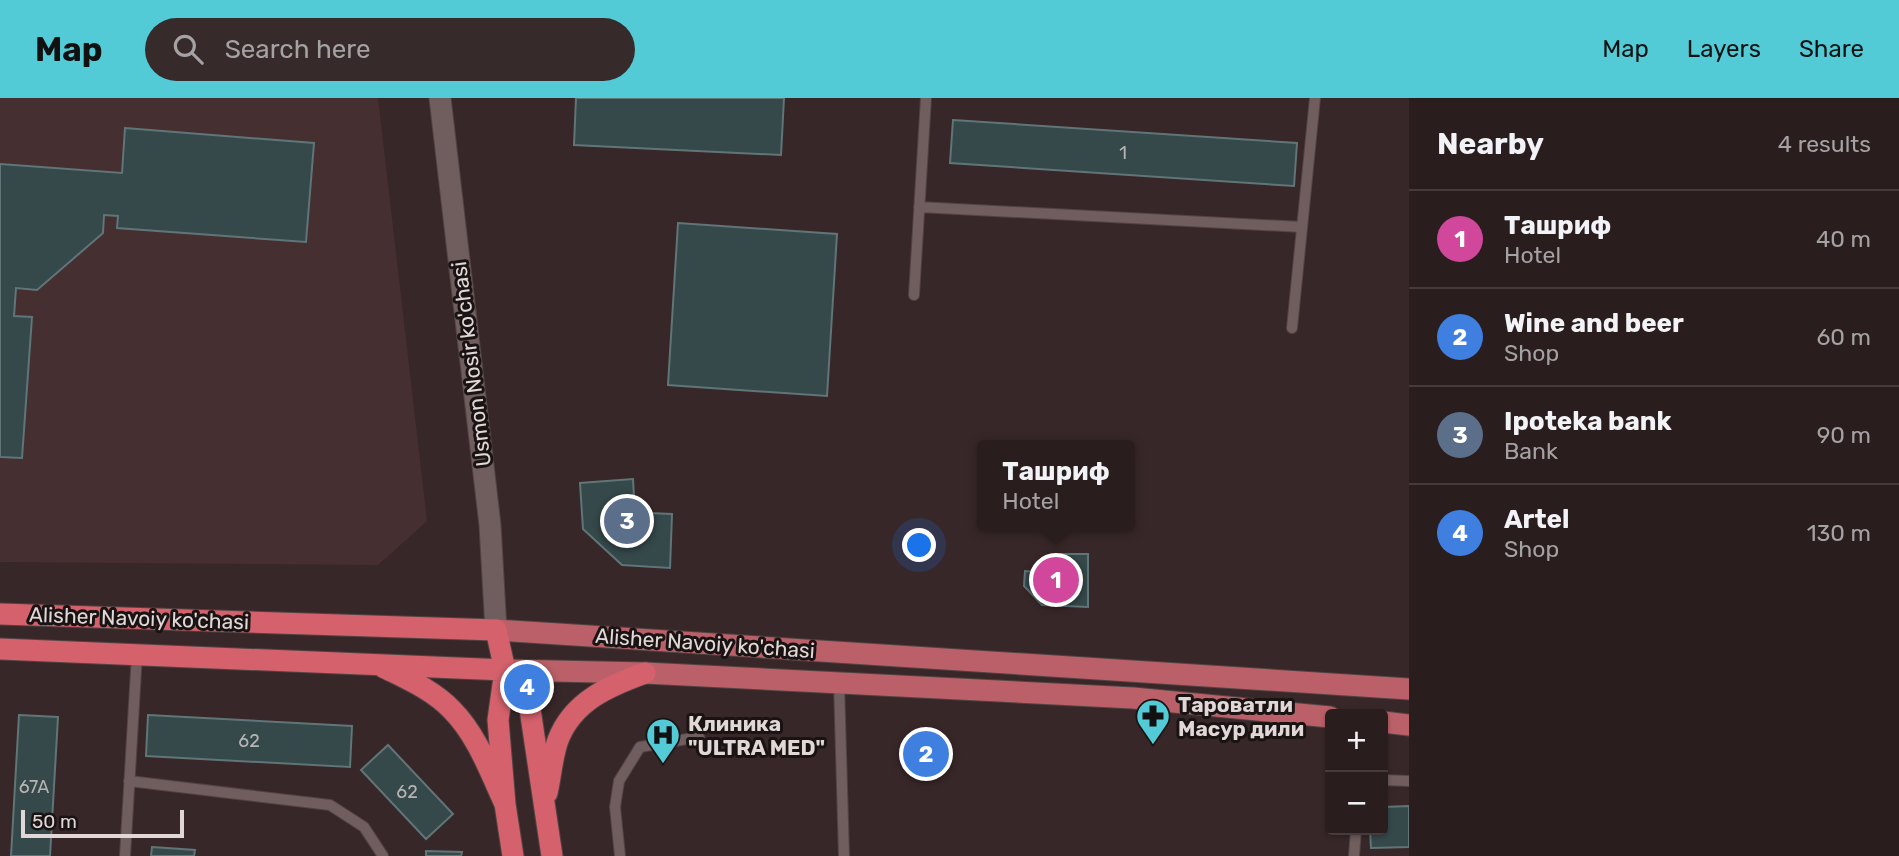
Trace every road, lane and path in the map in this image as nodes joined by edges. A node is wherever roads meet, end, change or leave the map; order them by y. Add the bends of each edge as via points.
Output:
1 (440, 98) edge
2 (926, 98) edge
3 (1315, 98) edge
4 (919, 207) junction
5 (1302, 227) junction
6 (914, 295) dead end
7 (1292, 328) dead end
8 (0, 614) edge
9 (496, 630) junction
10 (0, 649) edge
11 (137, 654) junction
12 (375, 663) junction
13 (505, 670) junction
14 (645, 673) junction
15 (839, 683) junction
16 (1409, 689) edge
17 (1325, 716) edge
18 (1388, 722) edge
19 (1409, 724) edge
20 (699, 737) dead end
21 (1388, 780) edge
22 (129, 781) junction
23 (1409, 781) edge
24 (505, 804) junction
25 (544, 809) junction
26 (1356, 835) edge
27 (125, 856) edge
28 (383, 856) edge
29 (513, 856) edge
30 (552, 856) edge
31 (620, 856) edge
32 (844, 856) edge
33 (1354, 856) edge

1 - 9 street, Usmon Nosir ko'chasi via 490,525
2 - 4 lane
3 - 5 lane
4 - 5 lane
4 - 6 lane
5 - 7 lane
8 - 9 highway, Alisher Navoiy ko'chasi
9 - 13 highway
9 - 16 main road, Alisher Navoiy ko'chasi
10 - 11 highway, Alisher Navoiy ko'chasi
11 - 12 highway, Alisher Navoiy ko'chasi
11 - 22 lane
12 - 13 highway, Alisher Navoiy ko'chasi
12 - 24 highway via 420,685 452,710 479,746
13 - 14 main road, Alisher Navoiy ko'chasi
13 - 24 highway via 498,720
13 - 25 highway via 530,709
14 - 15 main road, Alisher Navoiy ko'chasi
14 - 25 highway via 608,687 579,706 559,739
15 - 17 main road, Alisher Navoiy ko'chasi via 1133,698
15 - 32 lane
18 - 19 main road
20 - 31 lane via 639,747 619,780 615,807
21 - 23 lane
22 - 27 lane
22 - 28 lane via 330,805 364,827
24 - 29 highway
25 - 30 highway
26 - 33 lane

